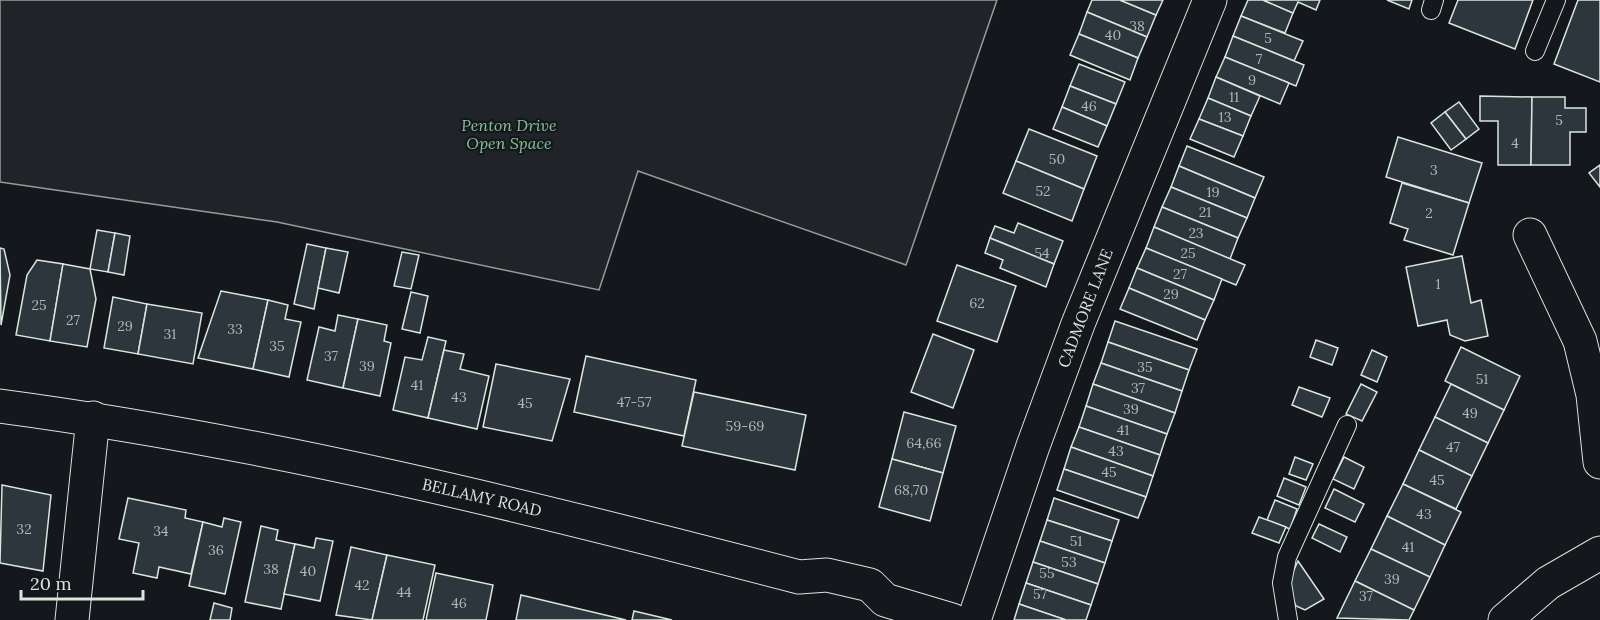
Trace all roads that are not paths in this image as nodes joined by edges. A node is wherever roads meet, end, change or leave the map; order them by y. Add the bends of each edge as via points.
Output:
1 (1210, 0) edge
2 (1556, 0) edge
3 (1536, 51) dead end
4 (1530, 235) dead end
5 (0, 406) edge
6 (93, 418) junction
7 (1347, 425) dead end
8 (1600, 462) edge
9 (1600, 553) edge
10 (72, 620) edge
11 (952, 620) edge
12 (974, 620) edge
13 (1288, 620) edge
14 (1505, 620) edge

1 - 12 street, CADMORE LANE via 1078,324
2 - 3 lane
4 - 8 street via 1580,341 1593,396
5 - 6 street, BELLAMY ROAD
6 - 10 street
6 - 11 street, BELLAMY ROAD via 330,462 573,518 799,577 827,575 870,585 885,600
7 - 13 lane via 1287,557 1282,583
9 - 14 street via 1548,583

